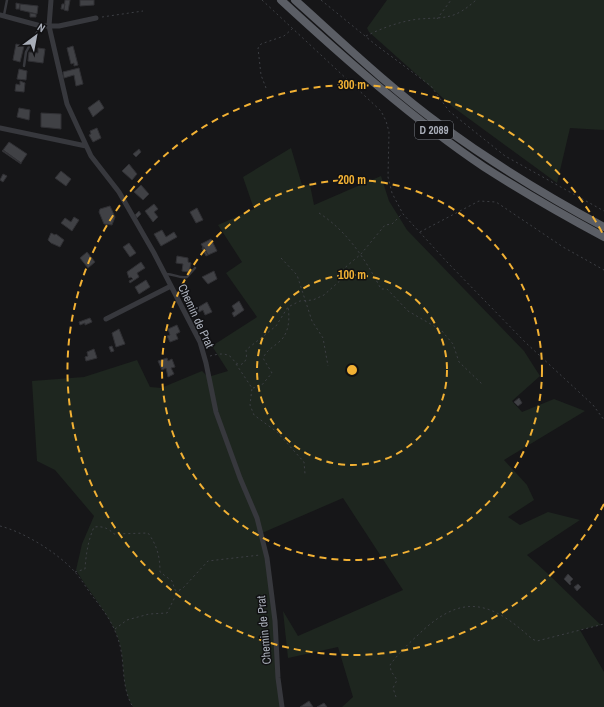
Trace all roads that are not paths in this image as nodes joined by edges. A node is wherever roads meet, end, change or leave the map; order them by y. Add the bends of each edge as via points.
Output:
1 (7, 0) edge
2 (51, 0) edge
3 (281, 0) edge
4 (295, 0) edge
5 (2, 16) edge
6 (96, 18) road end
7 (40, 26) junction
8 (49, 26) junction
9 (24, 66) dead end
10 (0, 129) edge
11 (86, 146) junction
12 (604, 227) edge
13 (604, 237) edge
14 (195, 268) dead end
15 (165, 274) junction
16 (170, 286) junction
17 (106, 319) dead end
18 (282, 707) edge

1 - 5 lane
2 - 8 street, Chemin de Prat
3 - 13 highway, D 2089 via 432,129 483,166 543,204
4 - 12 highway, D 2089 via 441,126 540,192
5 - 7 street
6 - 8 street
7 - 8 street
7 - 9 lane via 26,52
8 - 11 street, Chemin de Prat via 67,104
10 - 11 street
11 - 15 street, Chemin de Prat via 119,192
14 - 15 lane via 187,277 178,278 169,273
15 - 16 street, Chemin de Prat
16 - 17 street
16 - 18 street, Chemin de Prat via 200,342 216,412 257,518 266,554 275,621

